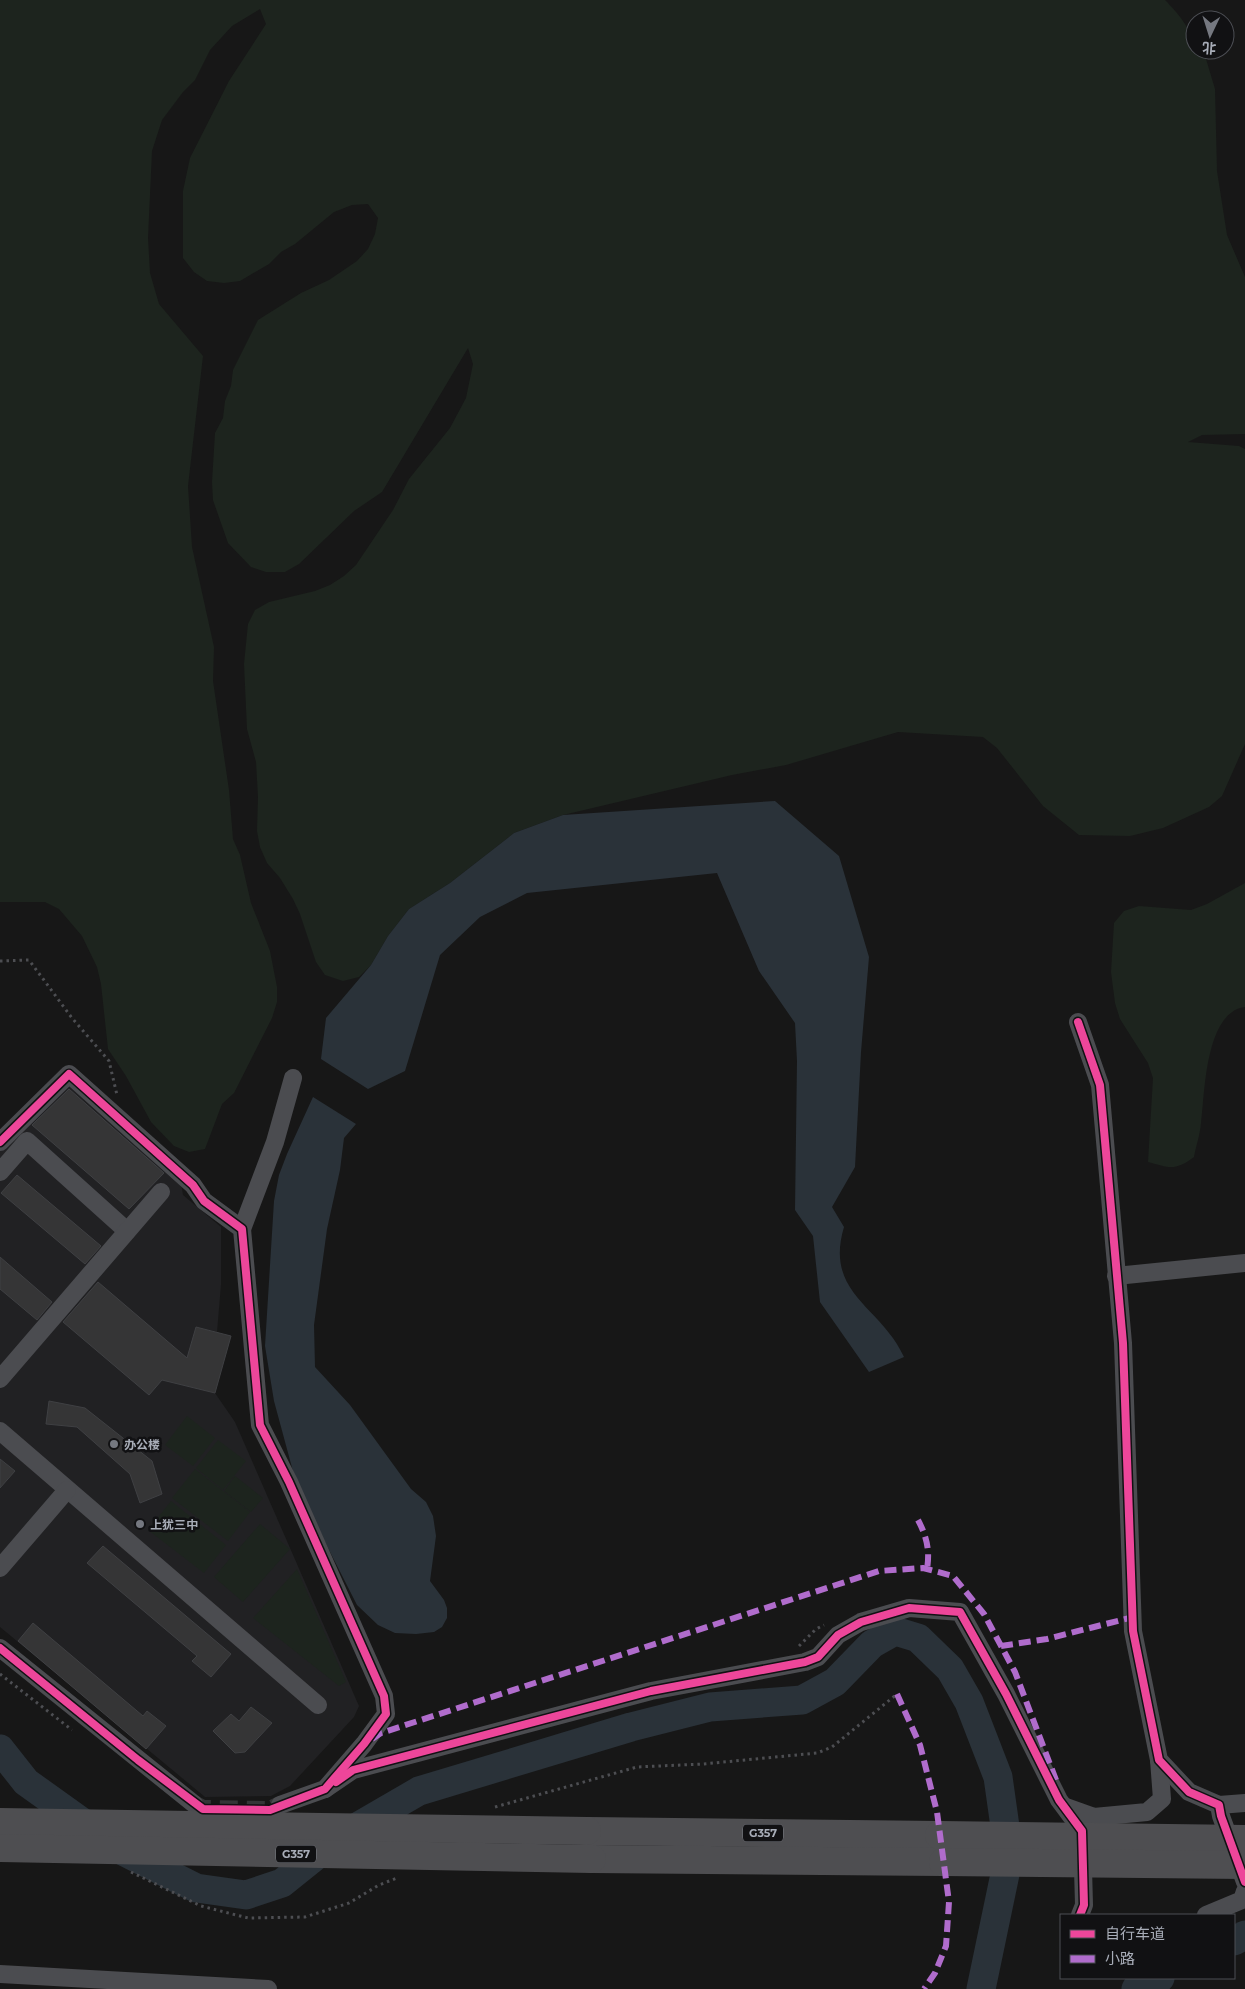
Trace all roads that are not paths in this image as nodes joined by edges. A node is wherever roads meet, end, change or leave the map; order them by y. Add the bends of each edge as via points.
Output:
1 (1078, 1022) dead end
2 (293, 1078) dead end
3 (0, 1142) edge
4 (0, 1172) edge
5 (161, 1192) dead end
6 (242, 1229) junction
7 (127, 1231) junction
8 (1245, 1263) edge
9 (1116, 1276) junction
10 (0, 1379) edge
11 (0, 1431) edge
12 (67, 1490) junction
13 (0, 1568) edge
14 (0, 1648) edge
15 (318, 1706) dead end
16 (1159, 1760) junction
17 (325, 1789) junction
18 (1245, 1803) edge
19 (194, 1804) tunnel mouth
20 (280, 1805) tunnel mouth
21 (1219, 1805) junction
22 (1066, 1807) junction
23 (0, 1822) edge
24 (1245, 1839) edge
25 (0, 1848) edge
26 (1245, 1865) edge
27 (1245, 1882) edge
28 (1245, 1892) edge
29 (1080, 1914) edge
30 (1208, 1914) edge
31 (0, 1974) edge
32 (40, 1982) edge
33 (104, 1984) edge
34 (170, 1986) edge
35 (229, 1987) edge
36 (268, 1989) edge

1 - 9 street via 1100,1085
2 - 6 street via 275,1142
3 - 6 street via 69,1074 193,1185 204,1201
4 - 7 street via 26,1141
5 - 7 street
6 - 17 street via 260,1425 289,1482 384,1696 386,1714
7 - 10 street
8 - 9 street
9 - 16 street via 1123,1343 1133,1631
11 - 12 street
12 - 13 street
12 - 15 street
14 - 19 street
16 - 21 street via 1189,1792
16 - 22 street via 1162,1799 1146,1812 1094,1817
17 - 20 street
17 - 22 street via 353,1770 641,1693 805,1662 818,1657 838,1635 861,1622 909,1608 960,1612 1006,1694 1042,1769
18 - 21 street
21 - 27 street
22 - 29 street via 1082,1831 1084,1905
23 - 24 highway, G357, bridge
25 - 26 highway, G357, bridge via 592,1860
28 - 30 street via 1242,1900
31 - 32 street
32 - 33 street
33 - 34 street
34 - 35 street
35 - 36 street

